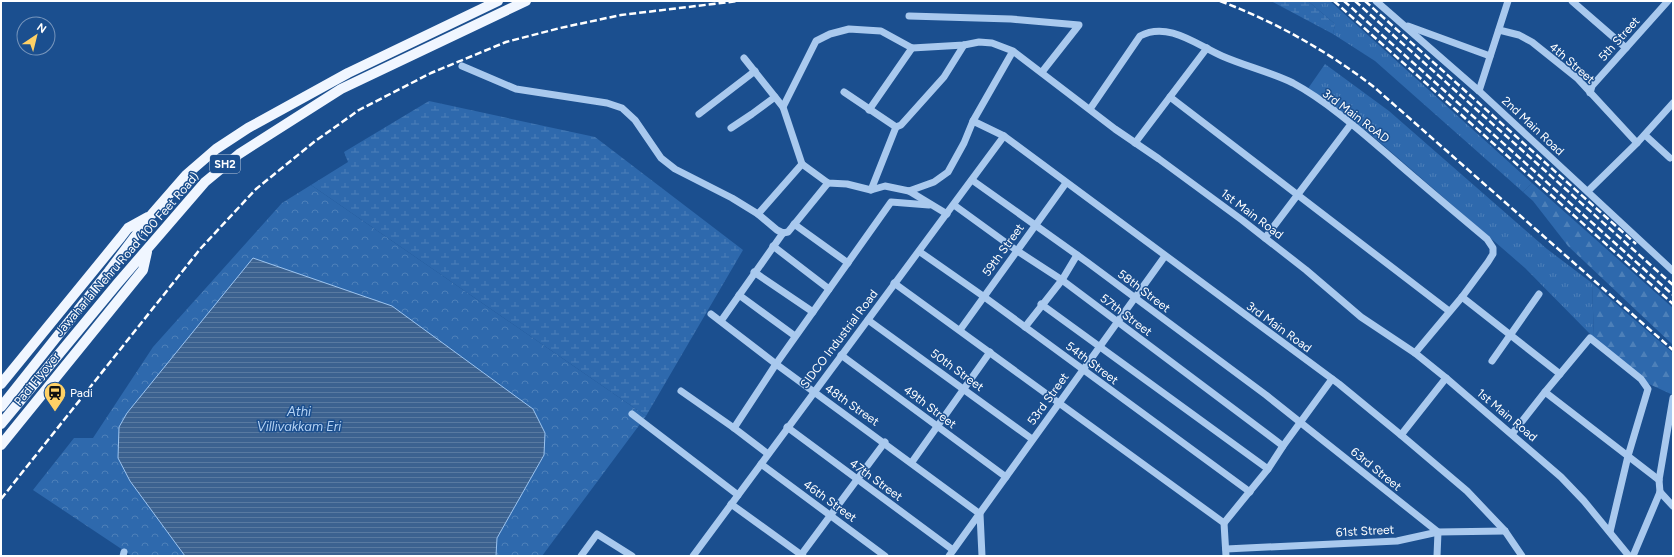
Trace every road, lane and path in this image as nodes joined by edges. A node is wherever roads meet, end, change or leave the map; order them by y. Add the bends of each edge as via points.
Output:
1 (498, 1) edge
2 (526, 1) edge
3 (1376, 1) edge
4 (1508, 1) edge
5 (1572, 1) edge
6 (1668, 1) edge
7 (910, 16) dead end
8 (1403, 25) junction
9 (1499, 30) junction
10 (964, 45) junction
11 (912, 48) junction
12 (1207, 48) junction
13 (1626, 48) junction
14 (1013, 51) junction
15 (1490, 56) junction
16 (744, 58) dead end
17 (462, 66) dead end
18 (755, 71) junction
19 (1042, 72) junction
20 (1479, 91) junction
21 (844, 92) dead end
22 (1590, 93) junction
23 (775, 97) junction
24 (1170, 97) junction
25 (1673, 103) edge
26 (783, 107) junction
27 (1090, 109) junction
28 (869, 110) junction
29 (699, 114) dead end
30 (972, 121) junction
31 (1351, 124) junction
32 (896, 126) junction
33 (731, 128) dead end
34 (1645, 135) junction
35 (1004, 136) junction
36 (1135, 143) junction
37 (1638, 144) junction
38 (1670, 158) dead end
39 (802, 164) junction
40 (972, 180) junction
41 (828, 183) junction
42 (1066, 183) junction
43 (871, 190) junction
44 (909, 191) junction
45 (1588, 191) junction
46 (1297, 196) junction
47 (929, 205) junction
48 (954, 205) junction
49 (152, 214) junction
50 (758, 214) junction
51 (946, 214) junction
52 (794, 224) junction
53 (1035, 224) junction
54 (783, 233) junction
55 (1265, 238) junction
56 (773, 246) junction
57 (1016, 250) junction
58 (147, 251) junction
59 (920, 252) junction
60 (1077, 255) junction
61 (1165, 256) junction
62 (848, 263) junction
63 (1673, 271) edge
64 (754, 272) junction
65 (1062, 280) junction
66 (894, 283) junction
67 (829, 289) junction
68 (739, 294) junction
69 (1539, 294) dead end
70 (983, 296) junction
71 (1462, 297) junction
72 (1134, 299) junction
73 (1041, 304) junction
74 (1449, 310) junction
75 (813, 312) junction
76 (711, 314) dead end
77 (868, 320) junction
78 (721, 321) junction
79 (1117, 322) junction
80 (1025, 327) junction
81 (960, 330) junction
82 (1511, 334) junction
83 (795, 336) junction
84 (1099, 346) junction
85 (990, 352) junction
86 (1415, 353) junction
87 (842, 355) junction
88 (1492, 361) dead end
89 (776, 364) junction
90 (1082, 370) junction
91 (1560, 374) junction
92 (1446, 378) junction
93 (1332, 379) junction
94 (1, 384) edge
95 (964, 389) junction
96 (681, 391) dead end
97 (814, 391) junction
98 (1545, 392) junction
99 (1672, 398) edge
100 (1059, 403) junction
101 (1, 407) edge
102 (632, 414) dead end
103 (1300, 422) junction
104 (1, 424) edge
105 (937, 425) junction
106 (787, 427) junction
107 (734, 428) junction
108 (1512, 434) junction
109 (1402, 435) junction
110 (1032, 439) junction
111 (885, 442) junction
112 (1, 445) edge
113 (1283, 446) junction
114 (768, 454) junction
115 (1628, 456) junction
116 (912, 462) junction
117 (761, 464) junction
118 (1268, 469) junction
119 (1006, 477) junction
120 (1659, 480) junction
121 (857, 481) junction
122 (1250, 492) junction
123 (1660, 492) junction
124 (738, 495) junction
125 (731, 504) junction
126 (1673, 506) edge
127 (980, 514) junction
128 (832, 516) junction
129 (1224, 523) junction
130 (1505, 531) junction
131 (1438, 532) junction
132 (1610, 532) junction
133 (951, 553) edge
134 (1226, 553) edge
135 (802, 555) edge
136 (581, 556) edge
137 (632, 556) edge
138 (693, 556) edge
139 (885, 556) edge
140 (982, 556) edge
141 (1437, 556) edge
142 (1522, 556) edge
143 (1629, 556) edge
144 (1632, 556) edge

1 - 49 main road, Jawaharlal Nehru Road (100 Feet Road) / SH2 via 348,73 248,128 216,149 186,175
2 - 58 main road, Jawaharlal Nehru Road (100 Feet Road) / SH2 via 341,89 272,132 205,182
3 - 8 street, 2nd Main Road
4 - 9 street
5 - 13 street
6 - 13 street, 5th Street
7 - 19 street via 1011,19 1079,25
8 - 15 street
8 - 20 street, 2nd Main Road
9 - 15 street
9 - 22 street, 4th Street via 1519,35 1532,42 1577,78
10 - 11 street, 1st Main Road
10 - 14 street, 1st Main Road via 992,43
10 - 32 street via 944,77 901,125
11 - 26 street via 881,31 849,29 830,34 816,41
11 - 28 street
12 - 24 street
12 - 27 street, 3rd Main RoAD via 1177,34 1163,31 1148,32 1140,36
12 - 31 street, 3rd Main RoAD via 1293,84
13 - 22 street, 5th Street via 1592,86
14 - 19 street, 1st Main Road
14 - 30 street
15 - 20 street
16 - 18 street
17 - 50 street via 516,89 607,103 622,108 635,120 661,158 675,169
18 - 23 street
18 - 29 street
19 - 27 street, 1st Main Road
20 - 45 street, 2nd Main Road
21 - 28 street
22 - 37 street, 4th Street
23 - 26 street
23 - 33 street
24 - 36 street
24 - 46 street
25 - 34 street
26 - 39 street
27 - 36 street, 1st Main Road
28 - 32 street
30 - 35 street, 3rd Main Road
30 - 44 street via 964,143 948,172 934,182
31 - 46 street
31 - 71 street, 3rd Main RoAD via 1487,239 1493,248 1493,254 1488,262
32 - 43 street
34 - 37 street
34 - 38 street
35 - 40 street, SIDCO Industrial Road
35 - 42 street, 3rd Main Road
36 - 55 street, 1st Main Road
37 - 45 street
39 - 41 street
39 - 50 street
40 - 48 street, SIDCO Industrial Road
40 - 53 street, 58th Street
41 - 43 street via 847,184
41 - 52 street
42 - 53 street, 59th Street
42 - 61 street, 3rd Main Road
43 - 44 street via 885,186
44 - 47 street
45 - 63 street, 2nd Main Road
46 - 55 street
46 - 74 street
47 - 51 street
47 - 62 street via 891,202
48 - 51 street, SIDCO Industrial Road
48 - 57 street, 57th Street
49 - 94 main road, Padi Flyover via 128,228
49 - 101 main road, Jawaharlal Nehru Road (100 Feet Road) / SH2
50 - 54 street
51 - 59 street, SIDCO Industrial Road
52 - 54 street via 788,232
52 - 62 street
53 - 57 street, 59th Street
53 - 60 street, 58th Street
54 - 56 street
55 - 86 street, 1st Main Road via 1361,317
56 - 64 street
56 - 67 street
57 - 65 street, 57th Street
57 - 70 street, 59th Street
58 - 104 main road, Jawaharlal Nehru Road (100 Feet Road) / SH2
58 - 112 main road, Padi Flyover via 143,270
59 - 66 street, SIDCO Industrial Road
59 - 70 street, 54th Street
60 - 65 street
60 - 72 street, 58th Street
61 - 72 street, 53rd Street
61 - 93 street, 3rd Main Road
62 - 67 street
64 - 68 street
64 - 75 street
65 - 73 street
65 - 79 street, 57th Street
66 - 77 street, SIDCO Industrial Road
66 - 81 street
67 - 75 street
68 - 78 street
68 - 83 street
69 - 82 street
70 - 80 street, 54th Street
70 - 81 street, 59th Street
71 - 74 street, 3rd Main RoAD
71 - 82 street
72 - 79 street, 53rd Street
72 - 103 street, 58th Street
73 - 80 street
73 - 84 street
74 - 86 street, 3rd Main RoAD
75 - 83 street
76 - 78 street, 48th Street
77 - 87 street, SIDCO Industrial Road
77 - 95 street, 50th Street
78 - 89 street, 48th Street
79 - 84 street, 53rd Street
79 - 113 street, 57th Street
80 - 90 street, 54th Street
81 - 85 street
82 - 88 street
82 - 91 street
83 - 89 street
84 - 90 street, 53rd Street
84 - 118 street
85 - 95 street
85 - 100 street
86 - 92 street, 1st Main Road
87 - 97 street, SIDCO Industrial Road
87 - 105 street, 49th Street
89 - 97 street, 48th Street
89 - 107 street
90 - 100 street, 53rd Street
90 - 122 street, 54th Street
91 - 98 street
91 - 115 street via 1590,338 1641,379 1648,389 1647,396
92 - 108 street, 1st Main Road
92 - 109 street
93 - 103 street
93 - 109 street, 3rd Main Road
95 - 105 street
95 - 110 street, 50th Street
96 - 107 street
97 - 106 street, SIDCO Industrial Road
97 - 111 street, 48th Street
98 - 108 street
98 - 115 street
99 - 120 street
100 - 110 street, 53rd Street
100 - 129 street
102 - 124 street
103 - 113 street
103 - 131 street, 63rd Street
105 - 116 street
105 - 119 street, 49th Street
106 - 114 street, SIDCO Industrial Road
106 - 121 street, 47th Street
107 - 114 street
108 - 132 street, 1st Main Road via 1561,476
109 - 130 street, 3rd Main Road via 1467,491
110 - 119 street, 53rd Street
111 - 116 street, 48th Street
111 - 121 street
113 - 118 street
114 - 117 street, SIDCO Industrial Road
115 - 120 street
115 - 132 street
116 - 127 street, 48th Street
117 - 124 street, SIDCO Industrial Road
117 - 128 street, 46th Street
118 - 122 street
119 - 127 street, 53rd Street
120 - 123 street
121 - 128 street
121 - 133 street, 47th Street
122 - 129 street
123 - 126 street
123 - 144 street
124 - 125 street, SIDCO Industrial Road
125 - 135 street
125 - 138 street, SIDCO Industrial Road
127 - 133 street, 53rd Street
127 - 140 street
128 - 135 street
128 - 139 street, 46th Street
129 - 134 street
130 - 131 street, 61st Street
130 - 142 street, 3rd Main Road
131 - 134 street, 61st Street via 1397,541
131 - 141 street
132 - 143 street, 1st Main Road
136 - 137 street via 597,534

